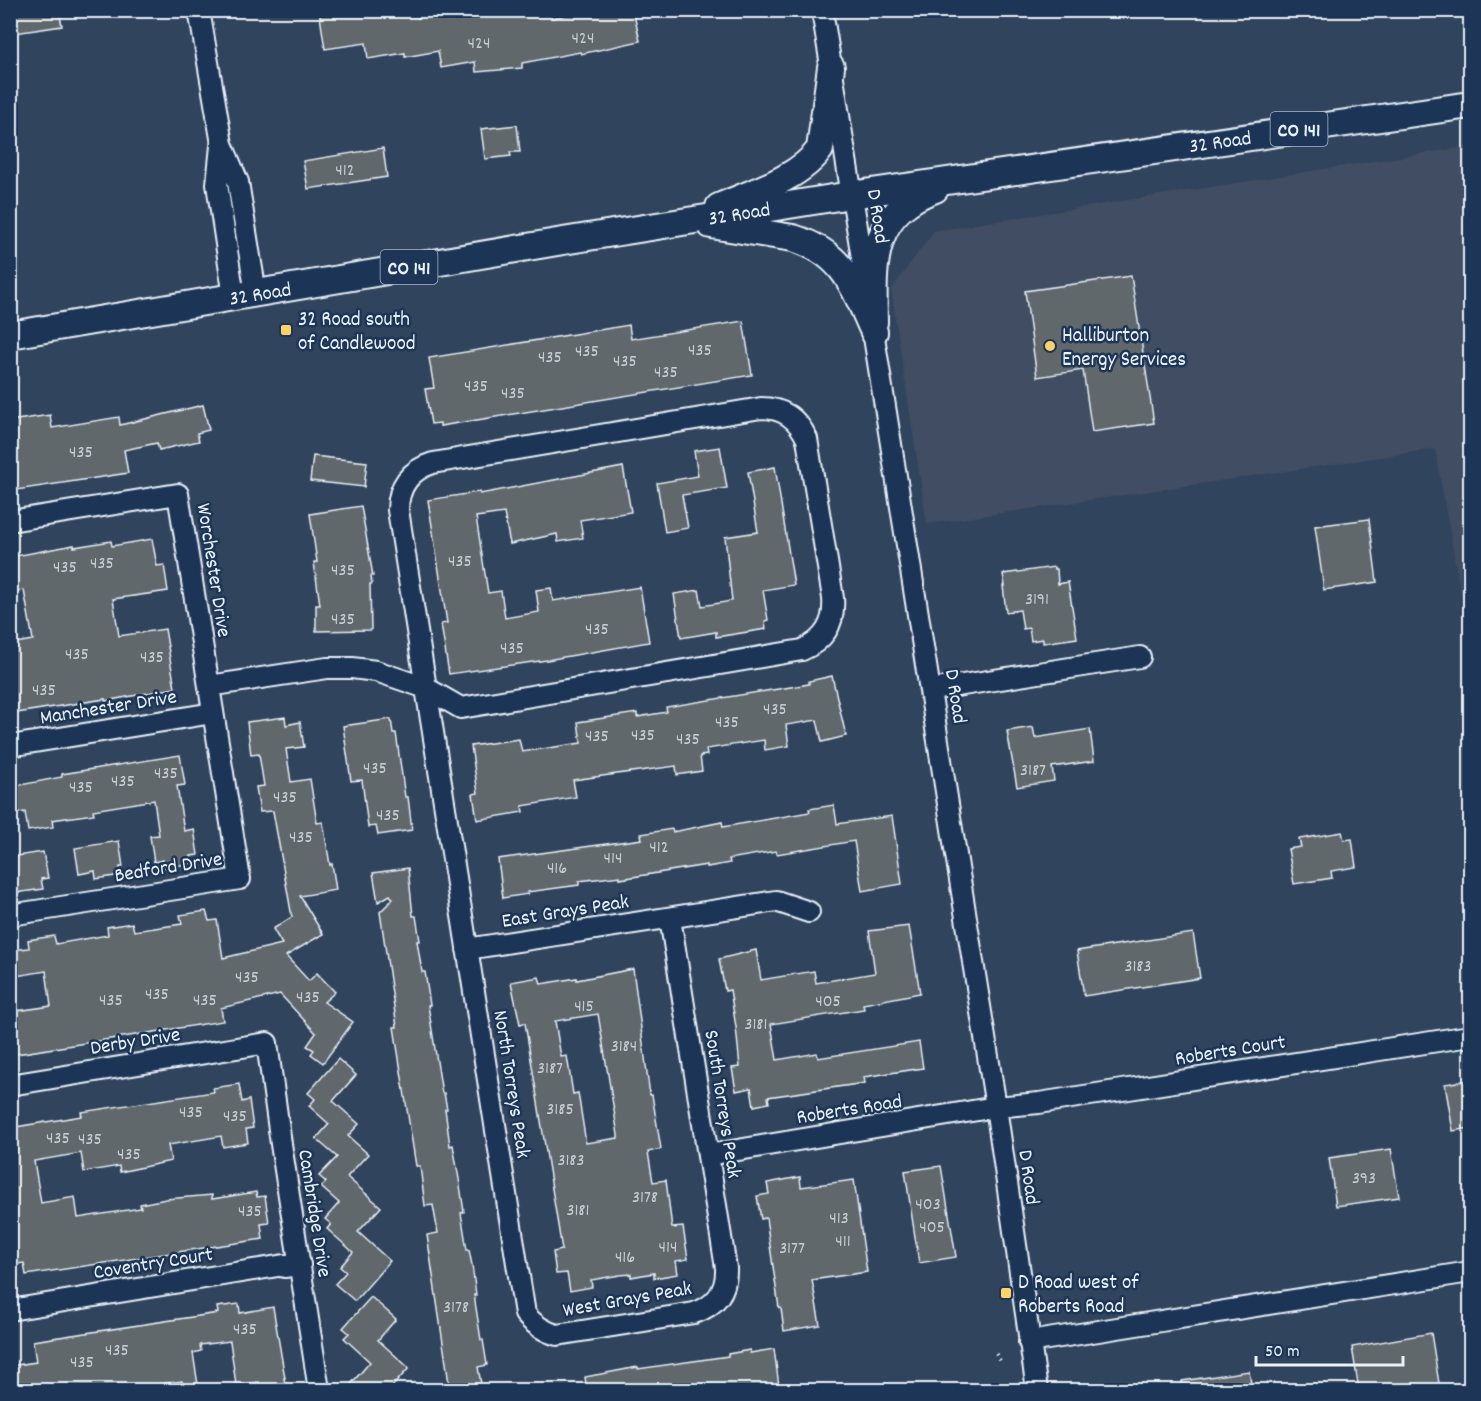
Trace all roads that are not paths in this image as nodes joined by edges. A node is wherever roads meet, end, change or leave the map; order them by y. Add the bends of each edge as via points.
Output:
1 (199, 10) edge
2 (822, 10) edge
3 (831, 67) junction
4 (1470, 105) edge
5 (967, 177) junction
6 (851, 195) junction
7 (688, 221) junction
8 (245, 296) junction
9 (874, 332) junction
10 (10, 334) edge
11 (10, 521) edge
12 (1140, 657) dead end
13 (209, 686) junction
14 (426, 688) junction
15 (931, 690) junction
16 (213, 713) junction
17 (10, 746) edge
18 (809, 912) dead end
19 (10, 915) edge
20 (670, 918) junction
21 (467, 950) junction
22 (1470, 1036) edge
23 (267, 1043) joint
24 (10, 1084) edge
25 (996, 1107) junction
26 (708, 1155) junction
27 (300, 1265) junction
28 (1470, 1272) edge
29 (720, 1296) joint
30 (10, 1310) edge
31 (539, 1328) joint
32 (1029, 1342) junction
33 (319, 1390) edge
34 (1037, 1390) edge

1 - 8 street via 222,144 217,184
2 - 3 street, D Road
3 - 6 street, D Road
3 - 7 main road via 820,149 813,159 797,172
4 - 5 main road, 32 Road / CO 141
5 - 6 main road, 32 Road / CO 141
5 - 9 main road via 908,202 884,230 874,256
6 - 7 main road, 32 Road / CO 141
6 - 9 street, D Road
7 - 8 main road, 32 Road / CO 141
7 - 9 main road via 792,238 830,255 849,279
8 - 10 main road, 32 Road / CO 141
9 - 15 street, D Road
11 - 13 street, Worchester Drive via 178,494
12 - 15 street
13 - 14 street via 340,667 376,671
13 - 16 street, Worchester Drive
14 - 14 street, North Torreys Peak via 461,708 812,646 828,630 834,609 803,430 780,410 761,408 445,461 417,470 400,490 398,510
14 - 21 street, North Torreys Peak
15 - 25 street, D Road
16 - 17 street, Manchester Drive
16 - 19 street, Bedford Drive via 240,879
18 - 20 street, East Grays Peak via 777,901
20 - 21 street, East Grays Peak
20 - 26 street, South Torreys Peak
21 - 31 street, North Torreys Peak via 525,1314
22 - 25 street, Roberts Court
23 - 24 street, Derby Drive
23 - 27 street, Cambridge Drive
25 - 26 street, Roberts Road
25 - 32 street, D Road
26 - 29 street, South Torreys Peak via 727,1278
27 - 30 street, Coventry Court via 273,1266
27 - 33 street, Cambridge Drive
28 - 32 street
29 - 31 street, West Grays Peak via 694,1313 557,1335
32 - 34 street, D Road

